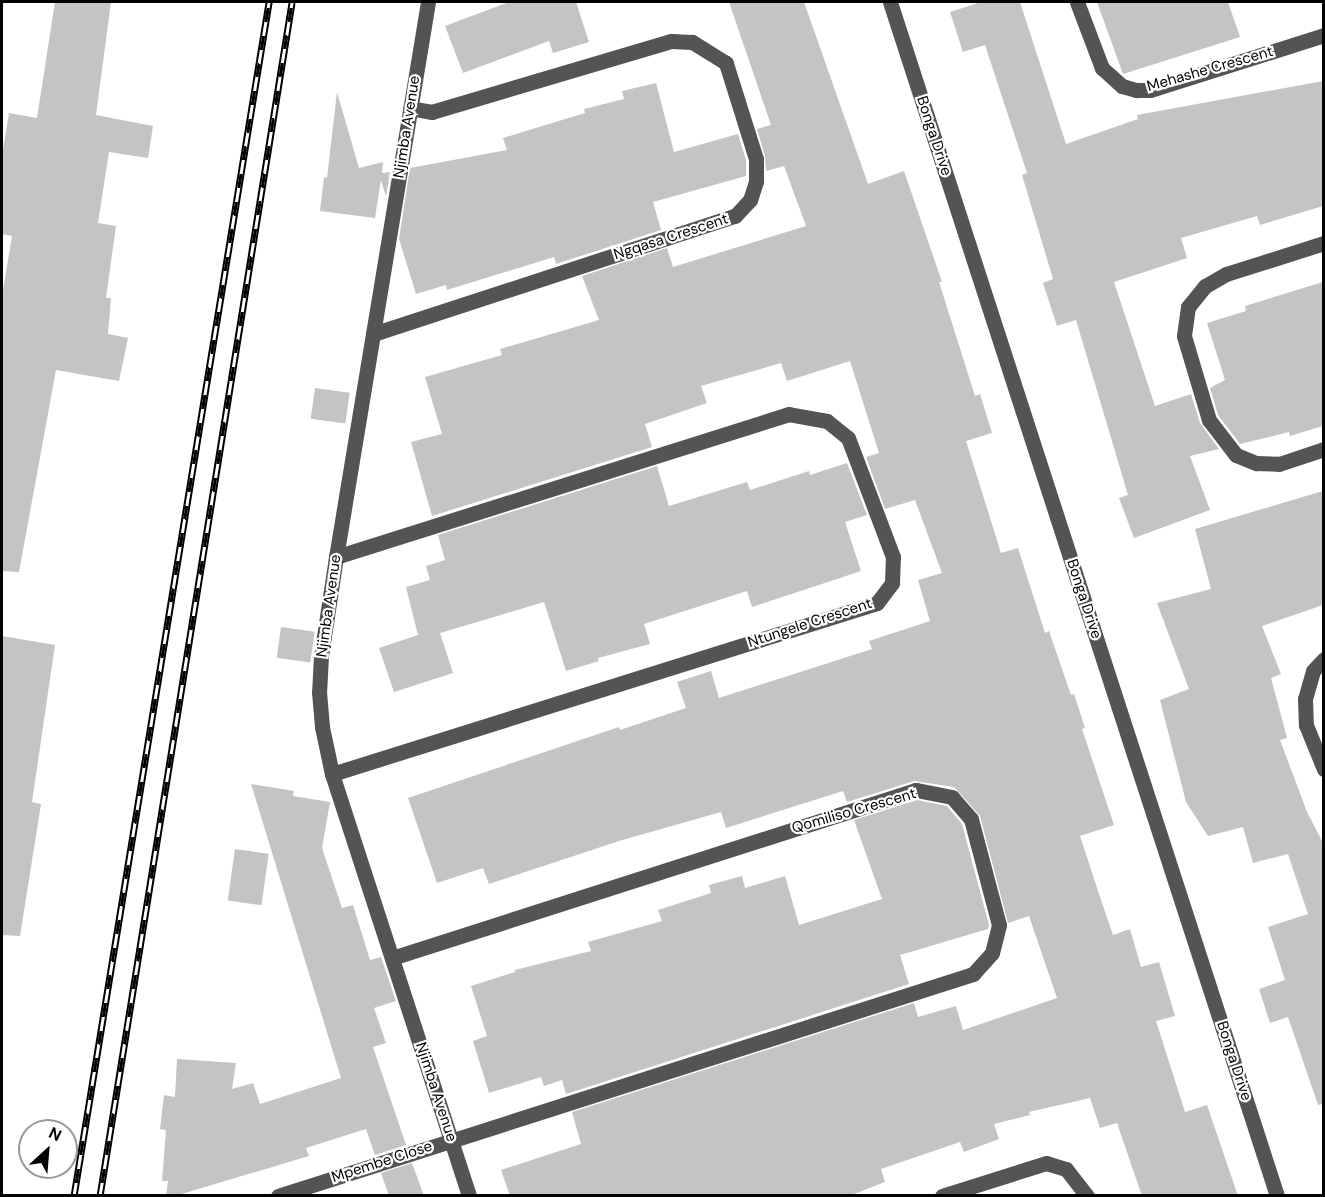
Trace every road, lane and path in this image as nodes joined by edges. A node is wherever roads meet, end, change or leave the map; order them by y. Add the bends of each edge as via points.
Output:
1 (428, 2) edge
2 (890, 2) edge
3 (1077, 2) edge
4 (1323, 35) edge
5 (410, 108) junction
6 (1323, 243) edge
7 (374, 334) junction
8 (1323, 449) edge
9 (336, 557) junction
10 (1323, 659) edge
11 (1323, 769) edge
12 (332, 774) junction
13 (392, 958) junction
14 (451, 1140) junction
15 (278, 1196) edge
16 (469, 1196) edge
17 (942, 1196) edge
18 (1087, 1196) edge
19 (1277, 1196) edge

1 - 5 street, Njimba Avenue
2 - 19 street, Bonga Drive
3 - 4 street, Mehashe Crescent via 1102,68 1122,86 1136,90 1150,90
5 - 7 street, Njimba Avenue
5 - 7 street, Ngqasa Crescent via 432,112 671,41 692,42 726,63 756,159 756,181 750,200 735,216
6 - 8 street via 1226,274 1205,286 1188,307 1184,336 1209,420 1236,455 1256,463 1279,464
7 - 9 street, Njimba Avenue
9 - 12 street, Njimba Avenue via 319,692
9 - 12 street, Ntungele Crescent via 789,414 827,421 848,438 893,557 892,583 877,603
10 - 11 street via 1313,671 1305,699 1306,725
12 - 13 street, Njimba Avenue
13 - 14 street, Njimba Avenue
13 - 14 street, Qomiliso Crescent via 916,790 952,797 972,819 999,925 992,953 973,974
14 - 15 street, Mpembe Close
14 - 16 street, Njimba Avenue
17 - 18 street via 1046,1163 1066,1169

